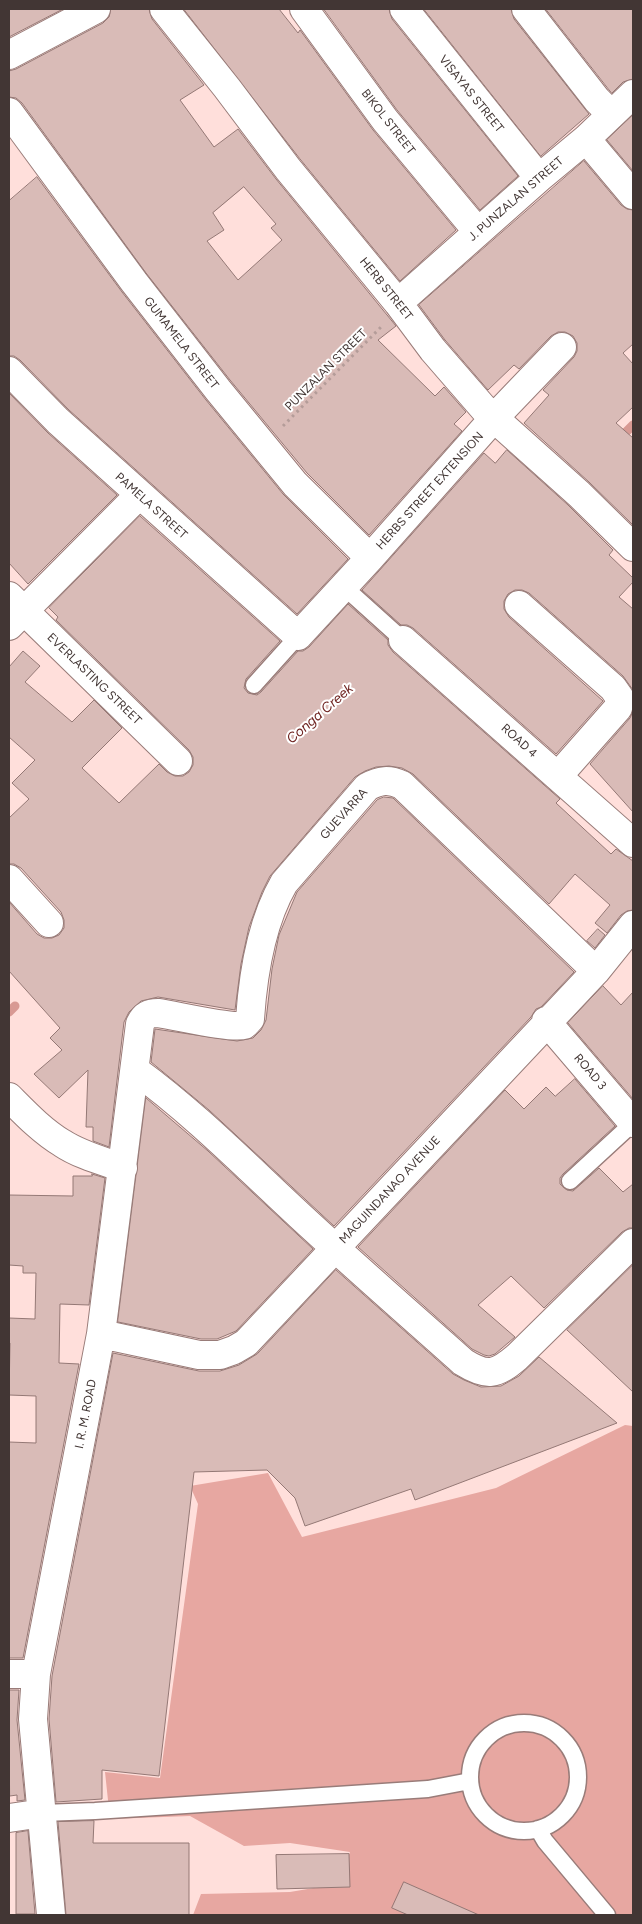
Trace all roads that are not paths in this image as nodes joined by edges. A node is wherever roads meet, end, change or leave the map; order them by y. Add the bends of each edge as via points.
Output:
1 (96, 9) edge
2 (164, 9) edge
3 (304, 9) edge
4 (404, 9) edge
5 (526, 9) edge
6 (9, 55) edge
7 (633, 94) edge
8 (9, 112) edge
9 (611, 114) junction
10 (586, 139) junction
11 (539, 178) junction
12 (633, 195) edge
13 (478, 232) junction
14 (399, 304) junction
15 (562, 346) dead end
16 (9, 371) edge
17 (494, 418) junction
18 (139, 495) junction
19 (633, 547) edge
20 (370, 558) junction
21 (343, 586) junction
22 (520, 605) dead end
23 (14, 611) edge
24 (298, 636) junction
25 (403, 640) joint
26 (254, 685) dead end
27 (178, 761) dead end
28 (558, 776) junction
29 (633, 843) edge
30 (9, 879) edge
31 (49, 923) dead end
32 (633, 925) edge
33 (596, 971) junction
34 (146, 1015) joint
35 (546, 1021) junction
36 (135, 1070) junction
37 (9, 1097) edge
38 (633, 1123) edge
39 (123, 1168) junction
40 (570, 1181) dead end
41 (633, 1243) edge
42 (335, 1248) junction
43 (101, 1334) junction
44 (9, 1674) edge
45 (36, 1674) junction
46 (470, 1781) junction
47 (43, 1813) junction
48 (9, 1818) edge
49 (538, 1829) junction
50 (50, 1915) edge
51 (607, 1915) edge

1 - 6 street
2 - 14 street, HERB STREET via 288,169
3 - 13 street, BIKOL STREET via 385,120
4 - 11 street, VISAYAS STREET
5 - 9 street
7 - 9 street, J. PUNZALAN STREET
8 - 20 street, GUMAMELA STREET via 134,282 263,446 295,484
9 - 10 street, J. PUNZALAN STREET
10 - 11 street, J. PUNZALAN STREET
10 - 12 street
11 - 13 street, J. PUNZALAN STREET
13 - 14 street, J. PUNZALAN STREET
14 - 17 street, HERB STREET via 433,350
15 - 17 street, HERBS STREET EXTENSION
16 - 18 street, PAMELA STREET
17 - 19 street, HERB STREET
17 - 20 street, HERBS STREET EXTENSION
18 - 23 street
18 - 24 street, PAMELA STREET
20 - 21 street, HERBS STREET EXTENSION
21 - 24 street, HERBS STREET EXTENSION
21 - 25 lane
22 - 28 street via 613,688 620,698 618,708
23 - 27 street, EVERLASTING STREET
24 - 26 lane
25 - 28 street, ROAD 4
28 - 29 street, ROAD 4
30 - 31 street
32 - 33 street, MAGUINDANAO AVENUE
33 - 34 street, GUEVARRA via 402,785 383,781 367,787 284,882 267,920 247,1023 224,1024 158,1013
33 - 35 street, MAGUINDANAO AVENUE
34 - 36 street, I. R. M. ROAD via 140,1024
35 - 38 street, ROAD 3
35 - 42 street, MAGUINDANAO AVENUE
36 - 39 street, I. R. M. ROAD
36 - 42 street via 202,1123
37 - 39 street via 62,1143
38 - 40 lane
39 - 43 street, I. R. M. ROAD
41 - 42 street via 517,1357 504,1368 490,1373 463,1362
42 - 43 street, MAGUINDANAO AVENUE via 246,1343 234,1350 220,1355 199,1355
43 - 45 street, I. R. M. ROAD
44 - 45 street
45 - 47 street, I. R. M. ROAD via 33,1720
46 - 47 lane via 428,1789
46 - 49 lane via 481,1810 493,1820 507,1828 522,1831
46 - 49 lane via 472,1762 480,1745 494,1732 511,1725 530,1723 548,1728 563,1739 574,1754 578,1773 576,1791 568,1808 555,1821
47 - 48 street
47 - 50 street, I. R. M. ROAD
49 - 51 lane via 544,1841

